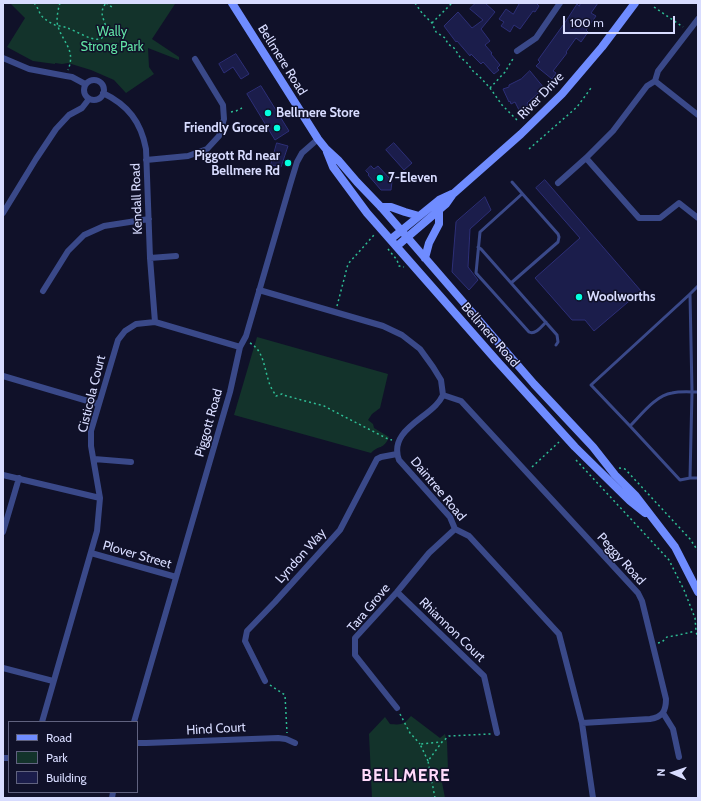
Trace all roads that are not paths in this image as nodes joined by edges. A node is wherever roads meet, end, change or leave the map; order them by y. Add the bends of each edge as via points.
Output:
1 (232, 3) edge
2 (560, 3) edge
3 (635, 3) edge
4 (698, 19) edge
5 (517, 51) road end
6 (3, 58) edge
7 (195, 59) dead end
8 (655, 82) junction
9 (85, 84) junction
10 (104, 93) junction
11 (89, 99) junction
12 (698, 115) edge
13 (318, 139) junction
14 (326, 149) junction
15 (586, 158) junction
16 (146, 160) junction
17 (512, 182) dead end
18 (558, 183) dead end
19 (453, 194) junction
20 (522, 194) junction
21 (381, 208) junction
22 (439, 210) junction
23 (3, 213) edge
24 (419, 216) junction
25 (698, 218) edge
26 (149, 219) junction
27 (401, 231) junction
28 (407, 237) junction
29 (391, 239) junction
30 (397, 246) junction
31 (478, 247) junction
32 (176, 256) dead end
33 (150, 258) junction
34 (425, 258) junction
35 (511, 283) junction
36 (698, 286) edge
37 (259, 290) junction
38 (44, 291) dead end
39 (690, 294) junction
40 (155, 322) junction
41 (546, 322) junction
42 (242, 344) junction
43 (556, 345) dead end
44 (3, 376) edge
45 (692, 392) junction
46 (698, 392) edge
47 (443, 395) junction
48 (98, 404) junction
49 (630, 426) junction
50 (397, 454) junction
51 (94, 459) junction
52 (131, 462) dead end
53 (3, 475) edge
54 (19, 478) junction
55 (690, 478) junction
56 (698, 478) edge
57 (100, 498) junction
58 (655, 521) junction
59 (456, 529) junction
60 (3, 532) edge
61 (91, 553) junction
62 (176, 578) junction
63 (697, 588) edge
64 (397, 592) junction
65 (3, 668) edge
66 (53, 681) junction
67 (265, 681) road end
68 (397, 708) road end
69 (663, 713) junction
70 (42, 721) edge
71 (134, 721) edge
72 (582, 723) junction
73 (497, 734) road end
74 (138, 743) edge
75 (295, 743) dead end
76 (679, 757) dead end
77 (593, 798) edge

1 - 13 main road, Bellmere Road
2 - 5 street via 536,38
3 - 19 main road, River Drive via 562,94
4 - 8 street via 658,71
6 - 9 street via 29,69 72,77
7 - 16 street via 223,105 224,119 219,136 207,149 188,156
8 - 12 street
8 - 15 street via 647,86 613,131
9 - 10 street via 98,80
9 - 11 street via 84,92
10 - 11 street via 99,99
10 - 16 street, Kendall Road via 121,104 136,120 144,138
11 - 23 street via 82,108 68,115 56,129
13 - 14 main road, Bellmere Road
13 - 37 street, Piggott Road via 302,153 297,162
14 - 21 main road, Bellmere Road
14 - 29 main road, Bellmere Road via 333,166 367,213
15 - 18 street
15 - 25 street via 639,218 660,218 679,204
16 - 26 street, Kendall Road
17 - 20 lane
19 - 22 main road, River Drive
19 - 24 main road, River Drive via 439,200
20 - 31 lane via 480,232
20 - 35 lane via 558,234 559,240
21 - 24 main road via 391,207
21 - 27 main road, Bellmere Road
22 - 28 main road, River Drive
22 - 34 main road via 439,224 429,243
24 - 27 main road, River Drive
26 - 33 street, Kendall Road
26 - 38 street via 104,226 84,235 68,251
27 - 28 main road, Bellmere Road
27 - 29 main road, River Drive
28 - 30 main road, River Drive
28 - 34 main road, Bellmere Road
29 - 30 main road, Bellmere Road
30 - 58 main road, Bellmere Road via 575,447 630,502
31 - 35 lane
31 - 41 lane via 476,273 492,292 530,333 534,333
32 - 33 street
33 - 40 street, Kendall Road
34 - 58 main road, Bellmere Road via 635,495
35 - 41 lane
36 - 39 lane
37 - 42 street, Piggott Road
37 - 47 street via 383,326 402,335 420,349 434,367 441,380
39 - 45 lane
39 - 49 lane via 591,385
40 - 42 street, Cisticola Court
40 - 48 street, Cisticola Court via 136,324 125,331 118,340
41 - 43 lane via 557,335
42 - 62 street, Piggott Road
44 - 48 street
45 - 46 lane
45 - 49 lane via 672,393 659,398
45 - 55 lane
47 - 50 street, Daintree Road via 437,405 404,432 398,442
47 - 69 street, Peggy Road via 461,401 638,593 666,699
48 - 51 street, Cisticola Court via 91,431
49 - 55 lane via 680,480
50 - 59 street, Daintree Road via 399,460 450,517
50 - 67 street, Lyndon Way via 377,459 340,530 247,631 245,641
51 - 52 street
51 - 57 street, Cisticola Court
53 - 54 street
54 - 57 street
54 - 60 street
55 - 56 lane
57 - 61 street, Cisticola Court via 97,531
58 - 63 main road, Bellmere Road via 675,547
59 - 64 street, Tara Grove via 429,554
59 - 72 street, Daintree Road via 469,536 559,634
61 - 62 street, Plover Street
61 - 66 street, Cisticola Court
62 - 71 street, Piggott Road
64 - 68 street, Tara Grove via 355,638 355,655
64 - 73 street, Rhiannon Court via 484,676
65 - 66 street
66 - 70 street, Cisticola Court
69 - 72 street via 658,718 650,719
69 - 76 street via 673,730
72 - 77 street, Daintree Road
74 - 75 street, Hind Court via 278,738

